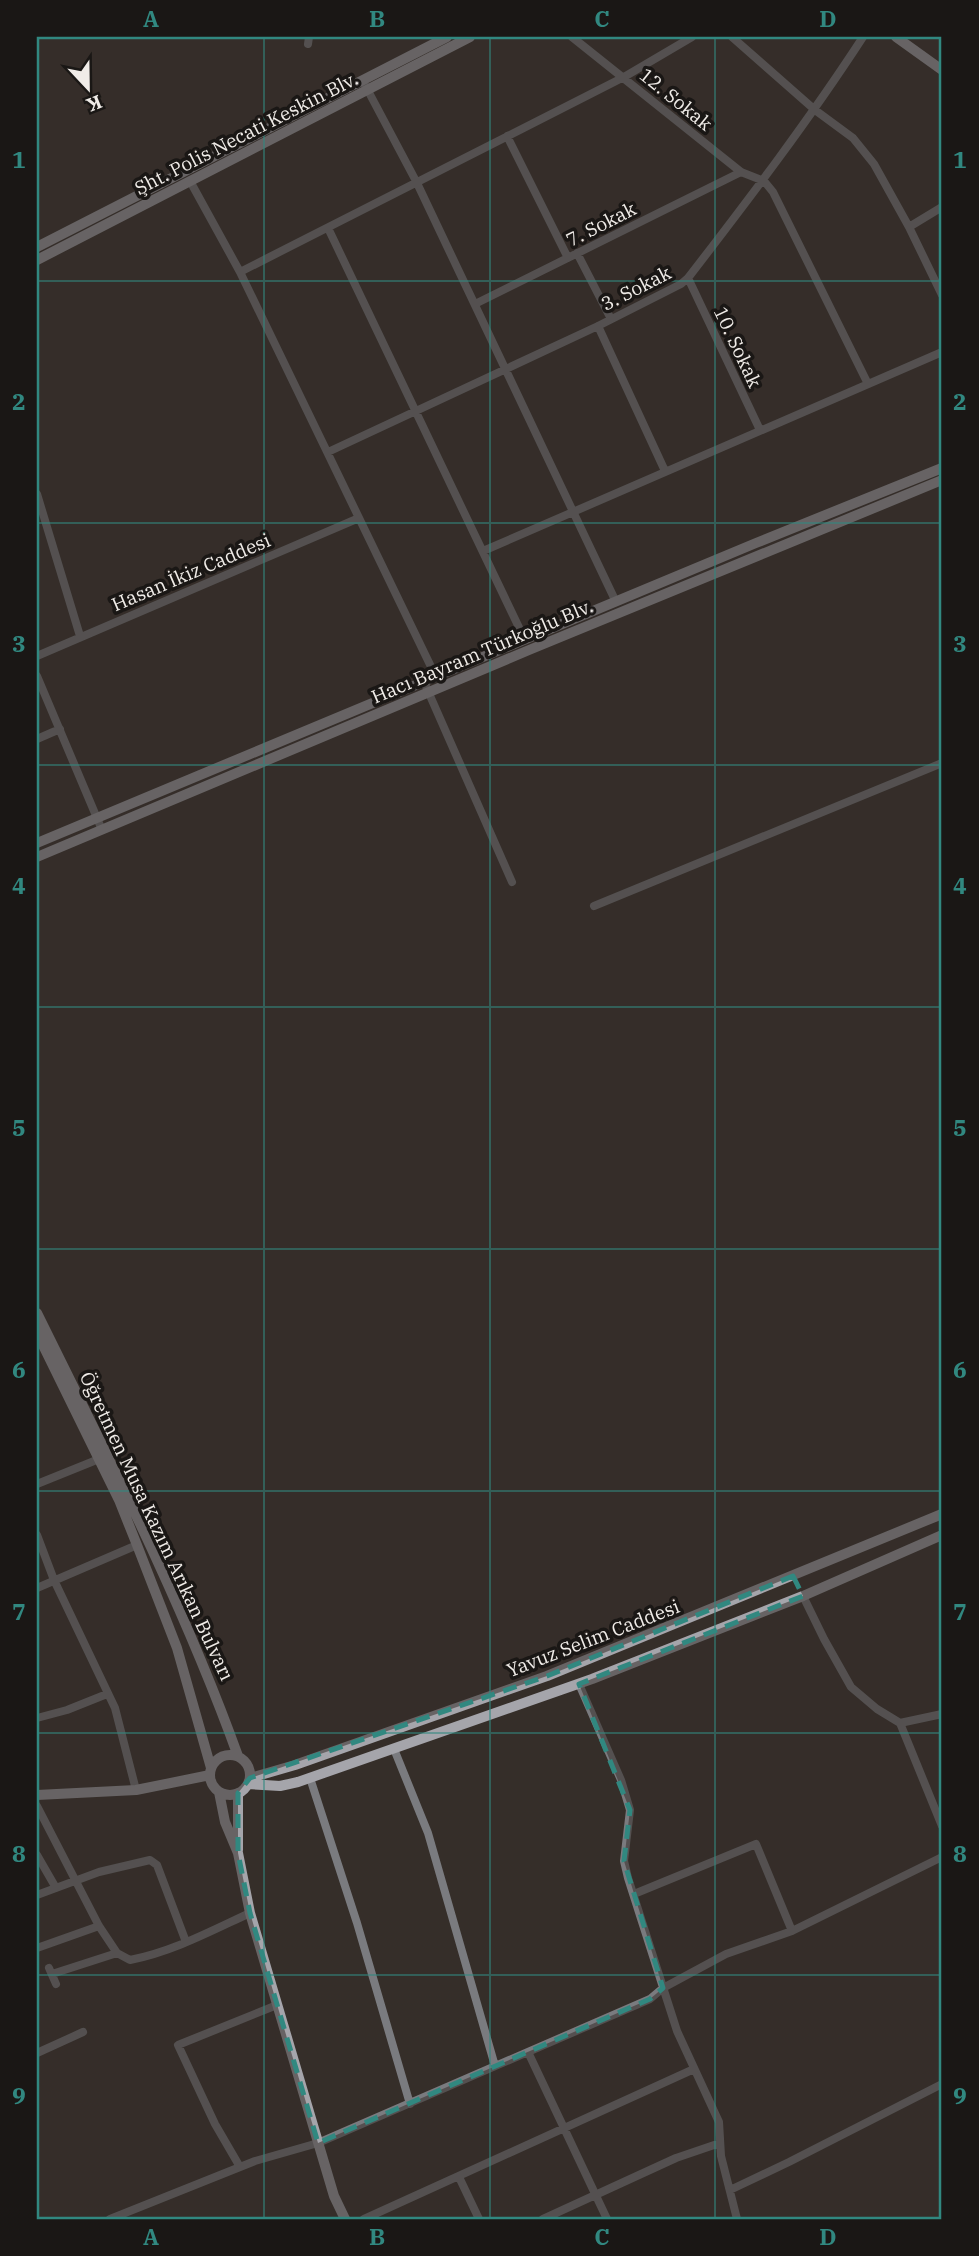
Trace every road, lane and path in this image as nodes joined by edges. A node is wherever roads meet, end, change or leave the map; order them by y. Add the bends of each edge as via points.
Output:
1 (447, 37) edge
2 (470, 37) edge
3 (572, 37) edge
4 (692, 37) edge
5 (732, 37) edge
6 (863, 37) edge
7 (896, 37) edge
8 (942, 70) edge
9 (624, 77) junction
10 (365, 85) junction
11 (815, 110) junction
12 (507, 136) junction
13 (741, 172) junction
14 (190, 181) junction
15 (764, 181) junction
16 (417, 183) junction
17 (942, 208) edge
18 (909, 226) junction
19 (328, 228) junction
20 (37, 247) edge
21 (577, 253) junction
22 (568, 258) junction
23 (37, 260) edge
24 (240, 272) junction
25 (688, 278) junction
26 (942, 295) edge
27 (475, 304) junction
28 (611, 320) junction
29 (597, 326) junction
30 (942, 352) edge
31 (506, 368) junction
32 (868, 384) junction
33 (414, 411) junction
34 (760, 430) junction
35 (328, 452) junction
36 (942, 468) edge
37 (665, 471) junction
38 (942, 480) edge
39 (37, 494) edge
40 (572, 513) junction
41 (359, 518) junction
42 (483, 551) junction
43 (616, 602) junction
44 (80, 636) junction
45 (525, 640) junction
46 (37, 654) edge
47 (37, 676) edge
48 (436, 677) junction
49 (426, 687) junction
50 (60, 729) junction
51 (37, 739) edge
52 (942, 763) edge
53 (98, 818) junction
54 (102, 830) junction
55 (37, 843) edge
56 (37, 857) edge
57 (512, 882) dead end
58 (594, 906) dead end
59 (37, 1313) edge
60 (37, 1333) edge
61 (103, 1457) junction
62 (37, 1484) edge
63 (942, 1514) edge
64 (37, 1535) edge
65 (942, 1536) edge
66 (137, 1545) junction
67 (793, 1576) junction
68 (54, 1580) junction
69 (37, 1588) edge
70 (803, 1595) junction
71 (579, 1684) junction
72 (107, 1694) junction
73 (942, 1714) edge
74 (37, 1718) edge
75 (901, 1723) junction
76 (394, 1749) junction
77 (238, 1756) junction
78 (211, 1772) junction
79 (310, 1778) junction
80 (249, 1781) junction
81 (136, 1790) junction
82 (219, 1792) junction
83 (239, 1793) junction
84 (37, 1795) edge
85 (37, 1806) edge
86 (942, 1826) edge
87 (238, 1853) junction
88 (37, 1855) edge
89 (942, 1857) edge
90 (76, 1880) junction
91 (56, 1888) junction
92 (634, 1894) junction
93 (37, 1895) edge
94 (250, 1913) junction
95 (99, 1927) junction
96 (792, 1931) junction
97 (186, 1942) junction
98 (37, 1948) edge
99 (117, 1952) junction
100 (56, 1984) dead end
101 (663, 1988) junction
102 (277, 2006) junction
103 (83, 2032) dead end
104 (528, 2052) junction
105 (37, 2053) edge
106 (495, 2066) junction
107 (694, 2069) junction
108 (942, 2084) edge
109 (410, 2104) junction
110 (563, 2128) junction
111 (318, 2143) junction
112 (720, 2143) junction
113 (240, 2166) junction
114 (458, 2177) junction
115 (730, 2190) junction
116 (594, 2195) junction
117 (110, 2219) edge
118 (345, 2219) edge
119 (364, 2219) edge
120 (479, 2219) edge
121 (543, 2219) edge
122 (607, 2219) edge
123 (737, 2219) edge

1 - 10 street, Şht. Polis Necati Keskin Blv.
2 - 10 street, Şht. Polis Necati Keskin Blv.
3 - 9 street, 12. Sokak
4 - 9 street
5 - 11 street
6 - 11 street, 3. Sokak
7 - 8 street
9 - 12 street
9 - 13 street, 12. Sokak
10 - 14 street, Şht. Polis Necati Keskin Blv.
10 - 16 street
10 - 20 street, Şht. Polis Necati Keskin Blv.
11 - 15 street, 3. Sokak
11 - 18 street via 860,146
12 - 16 street
12 - 22 street
13 - 15 street, 12. Sokak
13 - 21 street, 7. Sokak
14 - 23 street, Şht. Polis Necati Keskin Blv.
14 - 24 street
15 - 25 street, 3. Sokak
15 - 32 street
16 - 19 street
16 - 27 street
17 - 18 street
18 - 26 street
19 - 24 street
19 - 33 street
21 - 22 street, 7. Sokak
21 - 28 street
22 - 27 street, 7. Sokak
24 - 35 street
25 - 28 street, 3. Sokak
25 - 34 street, 10. Sokak
27 - 31 street
28 - 29 street, 3. Sokak
29 - 31 street, 3. Sokak
29 - 37 street
30 - 32 street
31 - 33 street, 3. Sokak
31 - 40 street
32 - 34 street
33 - 35 street, 3. Sokak
33 - 42 street
34 - 37 street
35 - 41 street
36 - 43 street, Hacı Bayram Türkoğlu Blv.
37 - 40 street
38 - 49 street, Hacı Bayram Türkoğlu Blv.
39 - 44 street
40 - 42 street
40 - 43 street
41 - 44 street, Hasan İkiz Caddesi
41 - 48 street
42 - 45 street
43 - 45 street, Hacı Bayram Türkoğlu Blv.
44 - 46 street, Hasan İkiz Caddesi
45 - 48 street, Hacı Bayram Türkoğlu Blv.
47 - 50 street
48 - 49 street, Hacı Bayram Türkoğlu Blv.
49 - 53 street, Hacı Bayram Türkoğlu Blv.
49 - 54 street, Hacı Bayram Türkoğlu Blv.
49 - 57 street
50 - 51 street
50 - 53 street
52 - 58 street
53 - 54 street
53 - 55 street, Hacı Bayram Türkoğlu Blv.
54 - 56 street, Hacı Bayram Türkoğlu Blv.
59 - 61 street, Öğretmen Musa Kazım Arıkan Bulvarı
60 - 61 street, Öğretmen Musa Kazım Arıkan Bulvarı
61 - 62 street
61 - 66 street, Öğretmen Musa Kazım Arıkan Bulvarı
61 - 77 street, Öğretmen Musa Kazım Arıkan Bulvarı via 168,1584
63 - 67 street, Yavuz Selim Caddesi
64 - 68 street
65 - 70 street, Yavuz Selim Caddesi
66 - 68 street
66 - 78 street, Öğretmen Musa Kazım Arıkan Bulvarı via 177,1648
67 - 70 street
67 - 80 street, Yavuz Selim Caddesi via 547,1676
68 - 69 street
68 - 72 street
70 - 71 street, Yavuz Selim Caddesi
70 - 75 street via 851,1687
71 - 76 street, Yavuz Selim Caddesi
71 - 92 street via 630,1810 624,1861
72 - 74 street
72 - 81 street via 123,1733
73 - 75 street
75 - 86 street
76 - 79 street, Yavuz Selim Caddesi
76 - 106 street via 428,1833
77 - 78 street via 219,1758
77 - 80 street via 248,1765
78 - 81 street
78 - 82 street
79 - 80 street, Yavuz Selim Caddesi via 281,1786
79 - 109 street
80 - 83 street
81 - 84 street
82 - 83 street
82 - 87 street
83 - 87 street
85 - 90 street
87 - 94 street
88 - 91 street
89 - 96 street
90 - 91 street
90 - 95 street
90 - 97 street via 150,1860 157,1866
91 - 93 street
92 - 96 street via 756,1844
92 - 101 street
94 - 97 street
94 - 102 street
95 - 98 street
95 - 99 street
96 - 101 street via 726,1954
97 - 99 street via 130,1960
99 - 100 street via 51,1971
101 - 104 street via 650,1999
101 - 107 street
102 - 111 street
102 - 113 street via 178,2045
103 - 105 street
104 - 106 street
104 - 110 street
106 - 109 street
107 - 110 street
107 - 112 street via 719,2122
108 - 115 street
109 - 111 street
110 - 114 street
110 - 116 street
111 - 113 street
111 - 118 street
112 - 115 street
112 - 116 street
113 - 117 street
114 - 119 street
114 - 120 street
115 - 123 street
116 - 121 street
116 - 122 street

